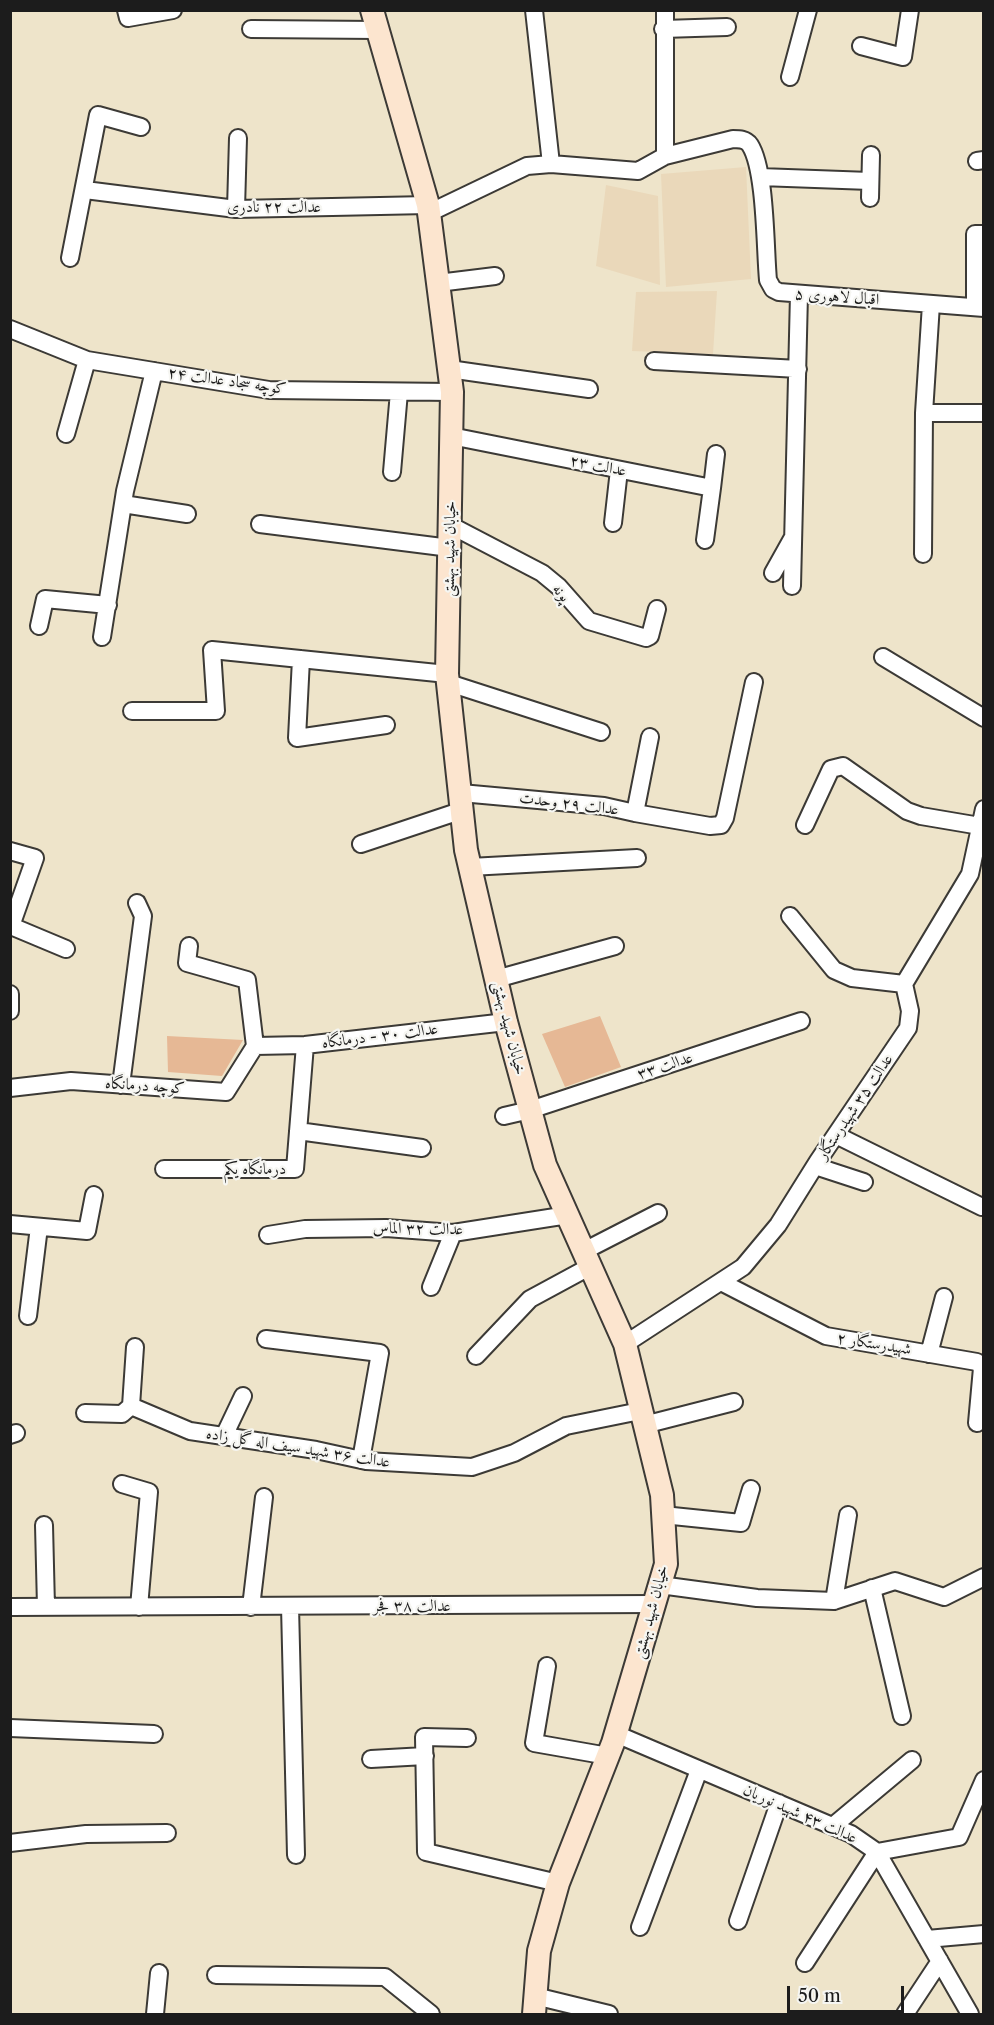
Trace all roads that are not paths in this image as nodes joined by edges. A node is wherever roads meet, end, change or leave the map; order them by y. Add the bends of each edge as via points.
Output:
1 (126, 10) edge
2 (173, 10) edge
3 (534, 10) edge
4 (665, 10) edge
5 (808, 10) edge
6 (910, 10) edge
7 (375, 20) edge
8 (727, 27) dead end
9 (663, 28) junction
10 (250, 29) dead end
11 (861, 46) dead end
12 (790, 77) dead end
13 (141, 127) dead end
14 (238, 138) dead end
15 (872, 155) dead end
16 (665, 156) junction
17 (551, 164) junction
18 (760, 177) junction
19 (870, 181) junction
20 (85, 190) junction
21 (870, 198) dead end
22 (236, 209) junction
23 (428, 209) junction
24 (974, 234) edge
25 (70, 258) dead end
26 (495, 276) dead end
27 (438, 283) junction
28 (799, 294) junction
29 (931, 304) junction
30 (979, 308) edge
31 (10, 329) edge
32 (87, 360) junction
33 (654, 361) dead end
34 (449, 369) junction
35 (798, 369) junction
36 (154, 371) junction
37 (589, 389) dead end
38 (399, 392) junction
39 (452, 392) junction
40 (924, 413) junction
41 (984, 413) edge
42 (66, 434) dead end
43 (451, 436) junction
44 (716, 454) dead end
45 (619, 470) junction
46 (392, 472) dead end
47 (712, 488) junction
48 (123, 504) junction
49 (187, 514) dead end
50 (260, 524) dead end
51 (613, 524) dead end
52 (450, 525) junction
53 (794, 536) junction
54 (705, 540) dead end
55 (450, 548) junction
56 (923, 554) dead end
57 (773, 573) dead end
58 (792, 586) dead end
59 (108, 605) junction
60 (657, 609) dead end
61 (39, 626) dead end
62 (102, 637) dead end
63 (883, 657) dead end
64 (301, 659) junction
65 (448, 679) junction
66 (754, 682) dead end
67 (132, 711) dead end
68 (984, 718) edge
69 (386, 724) dead end
70 (601, 732) dead end
71 (650, 737) dead end
72 (462, 801) junction
73 (984, 809) edge
74 (635, 813) junction
75 (805, 825) dead end
76 (980, 826) junction
77 (361, 844) dead end
78 (10, 851) edge
79 (637, 858) dead end
80 (470, 867) junction
81 (137, 903) dead end
82 (790, 916) dead end
83 (189, 946) dead end
84 (615, 946) dead end
85 (66, 950) dead end
86 (496, 979) junction
87 (904, 984) junction
88 (10, 994) edge
89 (10, 1011) edge
90 (801, 1021) dead end
91 (506, 1022) junction
92 (305, 1045) junction
93 (255, 1046) junction
94 (122, 1084) junction
95 (10, 1088) edge
96 (530, 1110) junction
97 (504, 1116) dead end
98 (298, 1131) junction
99 (836, 1135) junction
100 (422, 1148) dead end
101 (815, 1166) junction
102 (164, 1170) dead end
103 (864, 1182) dead end
104 (94, 1195) dead end
105 (981, 1207) dead end
106 (658, 1213) dead end
107 (568, 1215) junction
108 (10, 1224) edge
109 (39, 1227) junction
110 (453, 1233) junction
111 (268, 1235) dead end
112 (588, 1259) junction
113 (721, 1282) junction
114 (431, 1287) dead end
115 (944, 1297) dead end
116 (27, 1316) dead end
117 (266, 1339) dead end
118 (626, 1344) junction
119 (135, 1347) dead end
120 (929, 1354) junction
121 (476, 1356) dead end
122 (243, 1396) dead end
123 (734, 1402) dead end
124 (130, 1406) junction
125 (85, 1413) dead end
126 (642, 1418) junction
127 (977, 1423) dead end
128 (224, 1436) junction
129 (361, 1460) junction
130 (122, 1484) dead end
131 (751, 1489) dead end
132 (264, 1497) dead end
133 (663, 1515) junction
134 (848, 1515) dead end
135 (44, 1525) dead end
136 (984, 1577) edge
137 (872, 1588) junction
138 (657, 1594) junction
139 (834, 1600) junction
140 (10, 1606) edge
141 (290, 1606) junction
142 (46, 1607) junction
143 (139, 1607) junction
144 (251, 1607) junction
145 (547, 1666) dead end
146 (902, 1716) dead end
147 (10, 1728) edge
148 (154, 1734) dead end
149 (616, 1734) junction
150 (467, 1738) dead end
151 (425, 1756) junction
152 (608, 1756) junction
153 (370, 1759) dead end
154 (912, 1760) dead end
155 (699, 1770) junction
156 (984, 1780) edge
157 (779, 1803) junction
158 (833, 1826) junction
159 (167, 1833) dead end
160 (10, 1844) edge
161 (878, 1852) junction
162 (296, 1855) dead end
163 (558, 1883) junction
164 (738, 1921) dead end
165 (640, 1927) dead end
166 (984, 1934) edge
167 (927, 1939) junction
168 (940, 1961) junction
169 (806, 1963) dead end
170 (159, 1973) dead end
171 (216, 1974) dead end
172 (534, 2005) edge
173 (155, 2014) edge
174 (432, 2014) edge
175 (609, 2014) edge
176 (905, 2014) edge
177 (970, 2014) edge

1 - 2 street via 128,18
3 - 17 street
4 - 9 street
5 - 12 street
6 - 11 street via 903,57
7 - 10 street
7 - 23 main road, خیابان شهید بهشتی
8 - 9 street
9 - 16 street
13 - 20 street via 98,115
14 - 22 street
15 - 19 street
16 - 17 street via 639,171
16 - 18 street, اقبال لاهوری ۵ via 733,139 745,140
17 - 23 street via 524,168
18 - 19 street
18 - 28 street, اقبال لاهوری ۵ via 768,280 779,292
19 - 21 street
20 - 22 street, عدالت ۲۲ نادری
20 - 25 street
22 - 23 street, عدالت ۲۲ نادری
23 - 27 main road, خیابان شهید بهشتی
24 - 30 street
26 - 27 street
27 - 34 main road, خیابان شهید بهشتی
28 - 29 street, اقبال لاهوری ۵
28 - 35 street
29 - 30 street, اقبال لاهوری ۵
29 - 40 street
31 - 32 street, کوچه سجاد عدالت ۲۴
32 - 36 street, کوچه سجاد عدالت ۲۴
32 - 42 street
33 - 35 street
34 - 37 street
34 - 39 main road, خیابان شهید بهشتی
35 - 53 street
36 - 38 street, کوچه سجاد عدالت ۲۴ via 269,390
36 - 48 street
38 - 39 street, کوچه سجاد عدالت ۲۴
38 - 46 street
39 - 43 main road, خیابان شهید بهشتی
40 - 41 street
40 - 56 street
43 - 45 street, عدالت ۲۳
43 - 52 main road, خیابان شهید بهشتی
44 - 47 street
45 - 47 street, عدالت ۲۳
45 - 51 street
47 - 54 street
48 - 49 street
48 - 59 street
50 - 55 street
52 - 55 main road, خیابان شهید بهشتی
52 - 60 street, پونه via 542,573 589,621 646,638 650,636
53 - 57 street
53 - 58 street
55 - 65 main road, خیابان شهید بهشتی
59 - 61 street via 45,599
59 - 62 street
63 - 68 street
64 - 65 street
64 - 67 street via 212,650 216,711
64 - 69 street via 297,738
65 - 70 street
65 - 72 main road, خیابان شهید بهشتی
66 - 74 street via 721,825
71 - 74 street, عدالت ۲۹ وحدت
72 - 74 street, عدالت ۲۹ وحدت via 604,806
72 - 77 street
72 - 80 main road, خیابان شهید بهشتی
73 - 76 street
75 - 76 street via 831,769 843,766 907,811
76 - 87 street via 970,874
78 - 85 street via 35,858 11,926
79 - 80 street
80 - 86 main road, خیابان شهید بهشتی
81 - 94 street via 143,916
82 - 87 street via 834,970 852,978
83 - 93 street via 187,963 247,980
84 - 86 street
86 - 91 main road, خیابان شهید بهشتی
87 - 99 street, عدالت ۳۵ شهیدرستگار via 910,1011 908,1028
88 - 89 street
90 - 96 street, عدالت ۳۳
91 - 92 street, عدالت ۳۰ - درمانگاه
91 - 96 main road, خیابان شهید بهشتی
92 - 93 street, عدالت ۳۰ - درمانگاه
92 - 98 street, درمانگاه یکم
93 - 94 street, کوچه درمانگاه via 226,1092
94 - 95 street, کوچه درمانگاه via 71,1081
96 - 97 street, عدالت ۳۳
96 - 107 main road, خیابان شهید بهشتی via 545,1165
98 - 100 street
98 - 102 street, درمانگاه یکم via 295,1169
99 - 101 street, عدالت ۳۵ شهیدرستگار
99 - 105 street
101 - 103 street
101 - 113 street, عدالت ۳۵ شهیدرستگار via 778,1225 743,1267
104 - 109 street via 87,1230
106 - 112 street
107 - 110 street, عدالت ۳۲ الماس
107 - 112 main road, خیابان شهید بهشتی
108 - 109 street
109 - 116 street
110 - 111 street, عدالت ۳۲ الماس via 386,1228 305,1229
110 - 114 street
112 - 118 main road, خیابان شهید بهشتی
112 - 121 street via 530,1299
113 - 118 street, عدالت ۳۵ شهیدرستگار
113 - 120 street, شهیدرستگار ۲ via 826,1336
115 - 120 street
117 - 129 street via 380,1353
118 - 126 main road, خیابان شهید بهشتی
119 - 124 street
120 - 127 street, شهیدرستگار ۲ via 981,1365
122 - 128 street
123 - 126 street, عدالت ۳۶ شهید سیف اله گل زاده
124 - 125 street via 122,1414
124 - 128 street, عدالت ۳۶ شهید سیف اله گل زاده via 190,1431
126 - 129 street, عدالت ۳۶ شهید سیف اله گل زاده via 566,1426 514,1453 472,1467
126 - 133 main road, خیابان شهید بهشتی via 662,1496
128 - 129 street, عدالت ۳۶ شهید سیف اله گل زاده
130 - 143 street via 149,1492
131 - 133 street via 741,1523
132 - 144 street
133 - 138 main road, خیابان شهید بهشتی via 666,1564
134 - 139 street
135 - 142 street
136 - 137 street, عدالت ۳۸ فجر via 944,1597 895,1581
137 - 139 street, عدالت ۳۸ فجر
137 - 146 street
138 - 139 street, عدالت ۳۸ فجر
138 - 141 street, عدالت ۳۸ فجر
138 - 149 main road, خیابان شهید بهشتی
140 - 142 street, عدالت ۳۸ فجر
141 - 144 street, عدالت ۳۸ فجر
141 - 162 street
142 - 143 street, عدالت ۳۸ فجر
143 - 144 street, عدالت ۳۸ فجر
145 - 152 street via 534,1743
147 - 148 street
149 - 152 main road, خیابان شهید بهشتی
149 - 155 street, عدالت ۴۳ شهید نوریان
150 - 151 street via 424,1737
151 - 153 street
151 - 163 street via 426,1852
152 - 163 main road, خیابان شهید بهشتی
154 - 158 street
155 - 157 street, عدالت ۴۳ شهید نوریان
155 - 165 street
156 - 161 street via 959,1837
157 - 158 street, عدالت ۴۳ شهید نوریان
157 - 164 street
158 - 161 street, عدالت ۴۳ شهید نوریان
159 - 160 street via 86,1833
161 - 167 street, عدالت ۴۳ شهید نوریان
161 - 169 street
163 - 172 main road, خیابان شهید بهشتی via 539,1951
166 - 167 street
167 - 168 street, عدالت ۴۳ شهید نوریان
168 - 176 street
168 - 177 street, عدالت ۴۳ شهید نوریان
170 - 173 street
171 - 174 street via 385,1977
172 - 175 street

